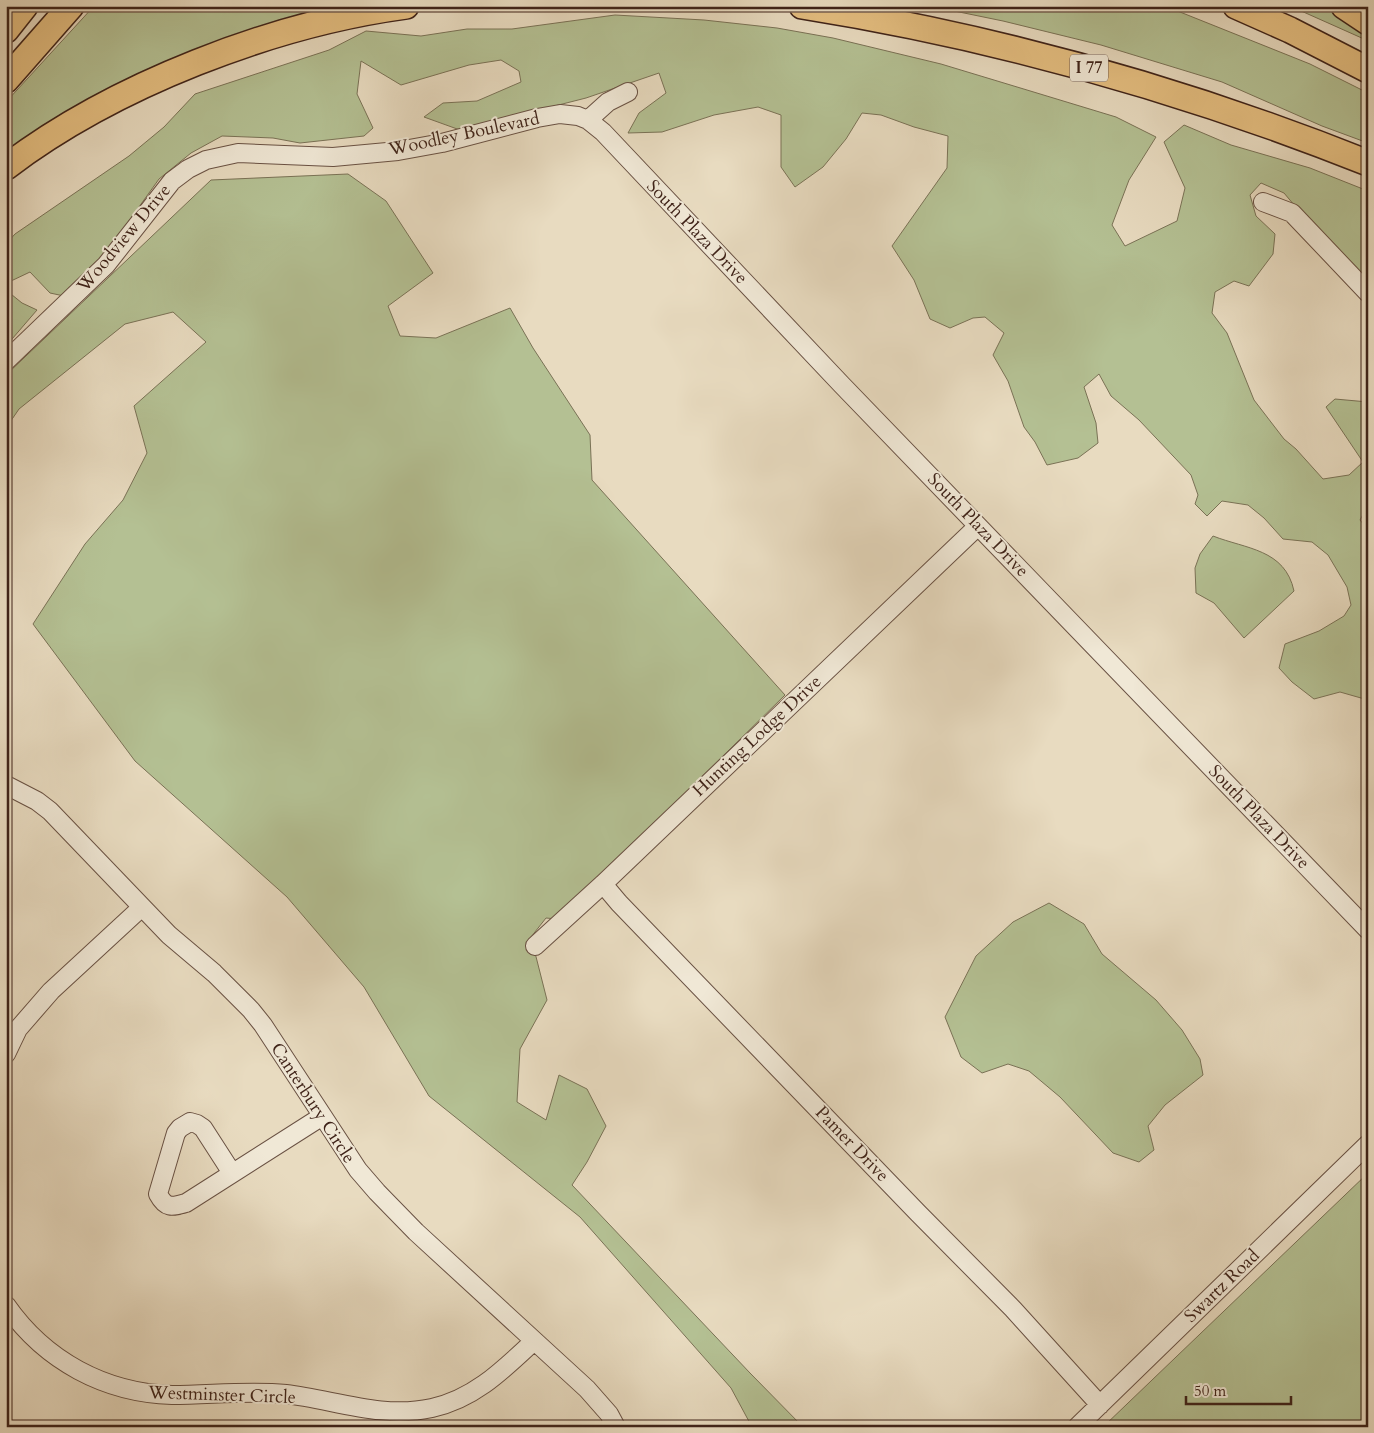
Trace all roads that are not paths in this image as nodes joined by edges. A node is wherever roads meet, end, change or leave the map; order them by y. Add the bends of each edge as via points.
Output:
1 (24, 6) edge
2 (71, 6) edge
3 (406, 6) edge
4 (802, 6) edge
5 (1236, 6) edge
6 (1344, 6) edge
7 (1368, 22) edge
8 (6, 23) edge
9 (6, 30) edge
10 (1368, 70) edge
11 (6, 80) edge
12 (628, 92) dead end
13 (588, 120) junction
14 (201, 162) joint
15 (1368, 164) edge
16 (6, 167) edge
17 (1263, 202) dead end
18 (1368, 293) edge
19 (6, 361) edge
20 (978, 526) junction
21 (6, 785) edge
22 (603, 884) junction
23 (142, 907) junction
24 (1368, 930) edge
25 (535, 946) dead end
26 (12, 1025) edge
27 (6, 1054) edge
28 (321, 1117) junction
29 (1368, 1144) edge
30 (232, 1173) junction
31 (6, 1305) edge
32 (534, 1341) junction
33 (1100, 1405) junction
34 (616, 1427) edge
35 (1077, 1427) edge

1 - 8 highway
1 - 9 highway
2 - 11 highway
3 - 16 highway via 316,25 241,46 199,62 116,100
4 - 15 highway, I 77 via 933,30 1104,72 1296,134
5 - 10 highway
6 - 7 highway
12 - 13 street via 608,102
13 - 14 street, Woodley Boulevard via 560,114 398,151 333,157 238,153
13 - 20 street, South Plaza Drive via 603,132
14 - 19 street, Woodview Drive via 172,181 106,265
17 - 18 street via 1292,213
20 - 22 street, Hunting Lodge Drive
20 - 24 street, South Plaza Drive
21 - 23 street, Canterbury Circle via 50,811
22 - 25 street, Hunting Lodge Drive
22 - 33 street, Pamer Drive via 1013,1309
23 - 26 street
23 - 28 street, Canterbury Circle via 251,1010
26 - 27 street
28 - 30 street
28 - 32 street, Canterbury Circle via 377,1192
29 - 33 street, Swartz Road
30 - 30 street via 203,1128 190,1122 176,1133 158,1194 168,1206 174,1207
31 - 32 street, Westminster Circle via 16,1320 54,1356 107,1384 129,1390 172,1394 286,1394 393,1412 432,1408 462,1398 490,1382
32 - 34 street, Canterbury Circle via 595,1397
33 - 35 street, Swartz Road

